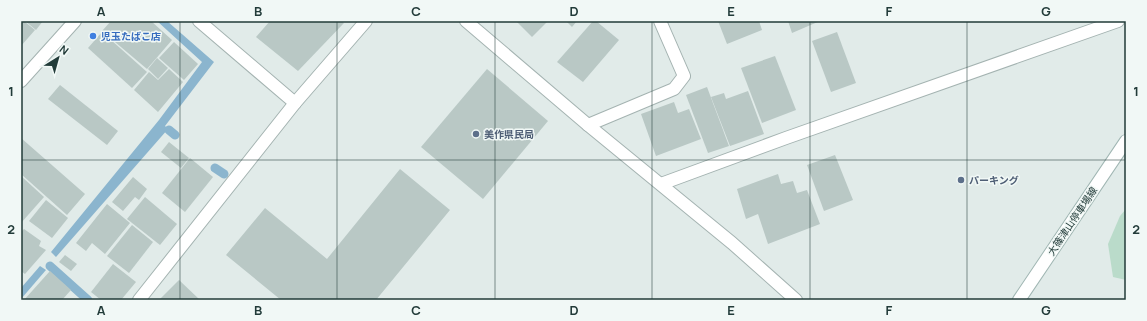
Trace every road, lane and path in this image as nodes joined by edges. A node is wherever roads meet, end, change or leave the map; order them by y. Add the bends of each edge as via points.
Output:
1 (75, 21) edge
2 (199, 21) edge
3 (366, 21) edge
4 (466, 21) edge
5 (660, 21) edge
6 (1118, 21) edge
7 (21, 82) edge
8 (295, 103) junction
9 (588, 125) junction
10 (1126, 141) edge
11 (660, 184) junction
12 (139, 300) edge
13 (796, 300) edge
14 (1018, 300) edge

1 - 7 street
2 - 8 street
3 - 8 street
4 - 9 street
5 - 9 street via 684,76 674,89
6 - 11 street
8 - 12 street
9 - 11 street
10 - 14 street, 大篠津山停車場線
11 - 13 street

